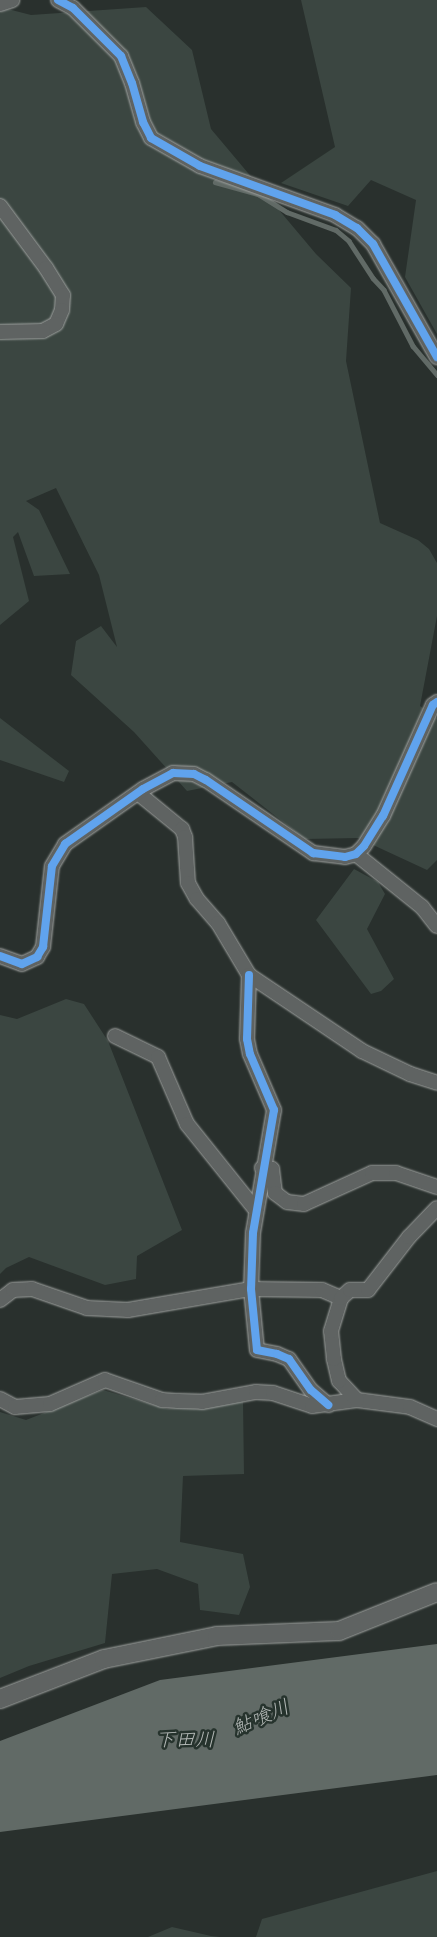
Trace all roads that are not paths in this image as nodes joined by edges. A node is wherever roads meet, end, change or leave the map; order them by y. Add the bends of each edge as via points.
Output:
1 (12, 0) edge
2 (58, 0) edge
3 (0, 4) edge
4 (0, 206) edge
5 (0, 332) edge
6 (437, 357) edge
7 (437, 702) edge
8 (138, 793) junction
9 (356, 854) junction
10 (437, 926) edge
11 (0, 956) edge
12 (249, 976) junction
13 (115, 1036) dead end
14 (437, 1083) edge
15 (262, 1168) junction
16 (437, 1187) edge
17 (437, 1208) edge
18 (255, 1209) junction
19 (251, 1289) junction
20 (341, 1298) junction
21 (0, 1300) edge
22 (0, 1399) edge
23 (357, 1400) junction
24 (328, 1404) junction
25 (436, 1417) edge
26 (437, 1592) edge
27 (0, 1699) edge

1 - 3 street
2 - 6 street via 73,8 121,56 142,122 151,138 200,166 326,212 357,228 373,244
4 - 5 street via 62,295 62,310 56,324 42,331
7 - 9 street via 383,816
8 - 9 street via 166,775 194,774 313,853 345,857
8 - 11 street via 65,844 52,866 43,947 37,956 22,964
8 - 12 street via 182,829 188,883 218,923
9 - 10 street via 422,908
12 - 14 street via 362,1051
12 - 15 street via 247,1040 274,1110
13 - 18 street via 158,1057 187,1124
15 - 16 street via 272,1169 275,1193 287,1202 304,1204 372,1173 396,1173
15 - 18 street
17 - 20 street via 368,1290 350,1290
18 - 19 street
19 - 20 street via 322,1290
19 - 21 street via 128,1310 88,1308 32,1289 13,1290
19 - 24 street via 257,1350 289,1359 311,1390
20 - 23 street via 331,1331 334,1360 339,1381
22 - 24 street via 15,1407 50,1404 105,1380 162,1400 178,1402 202,1402 256,1392 273,1393 312,1406
23 - 24 street
23 - 25 street via 410,1407
26 - 27 street via 339,1631 217,1636 104,1659

